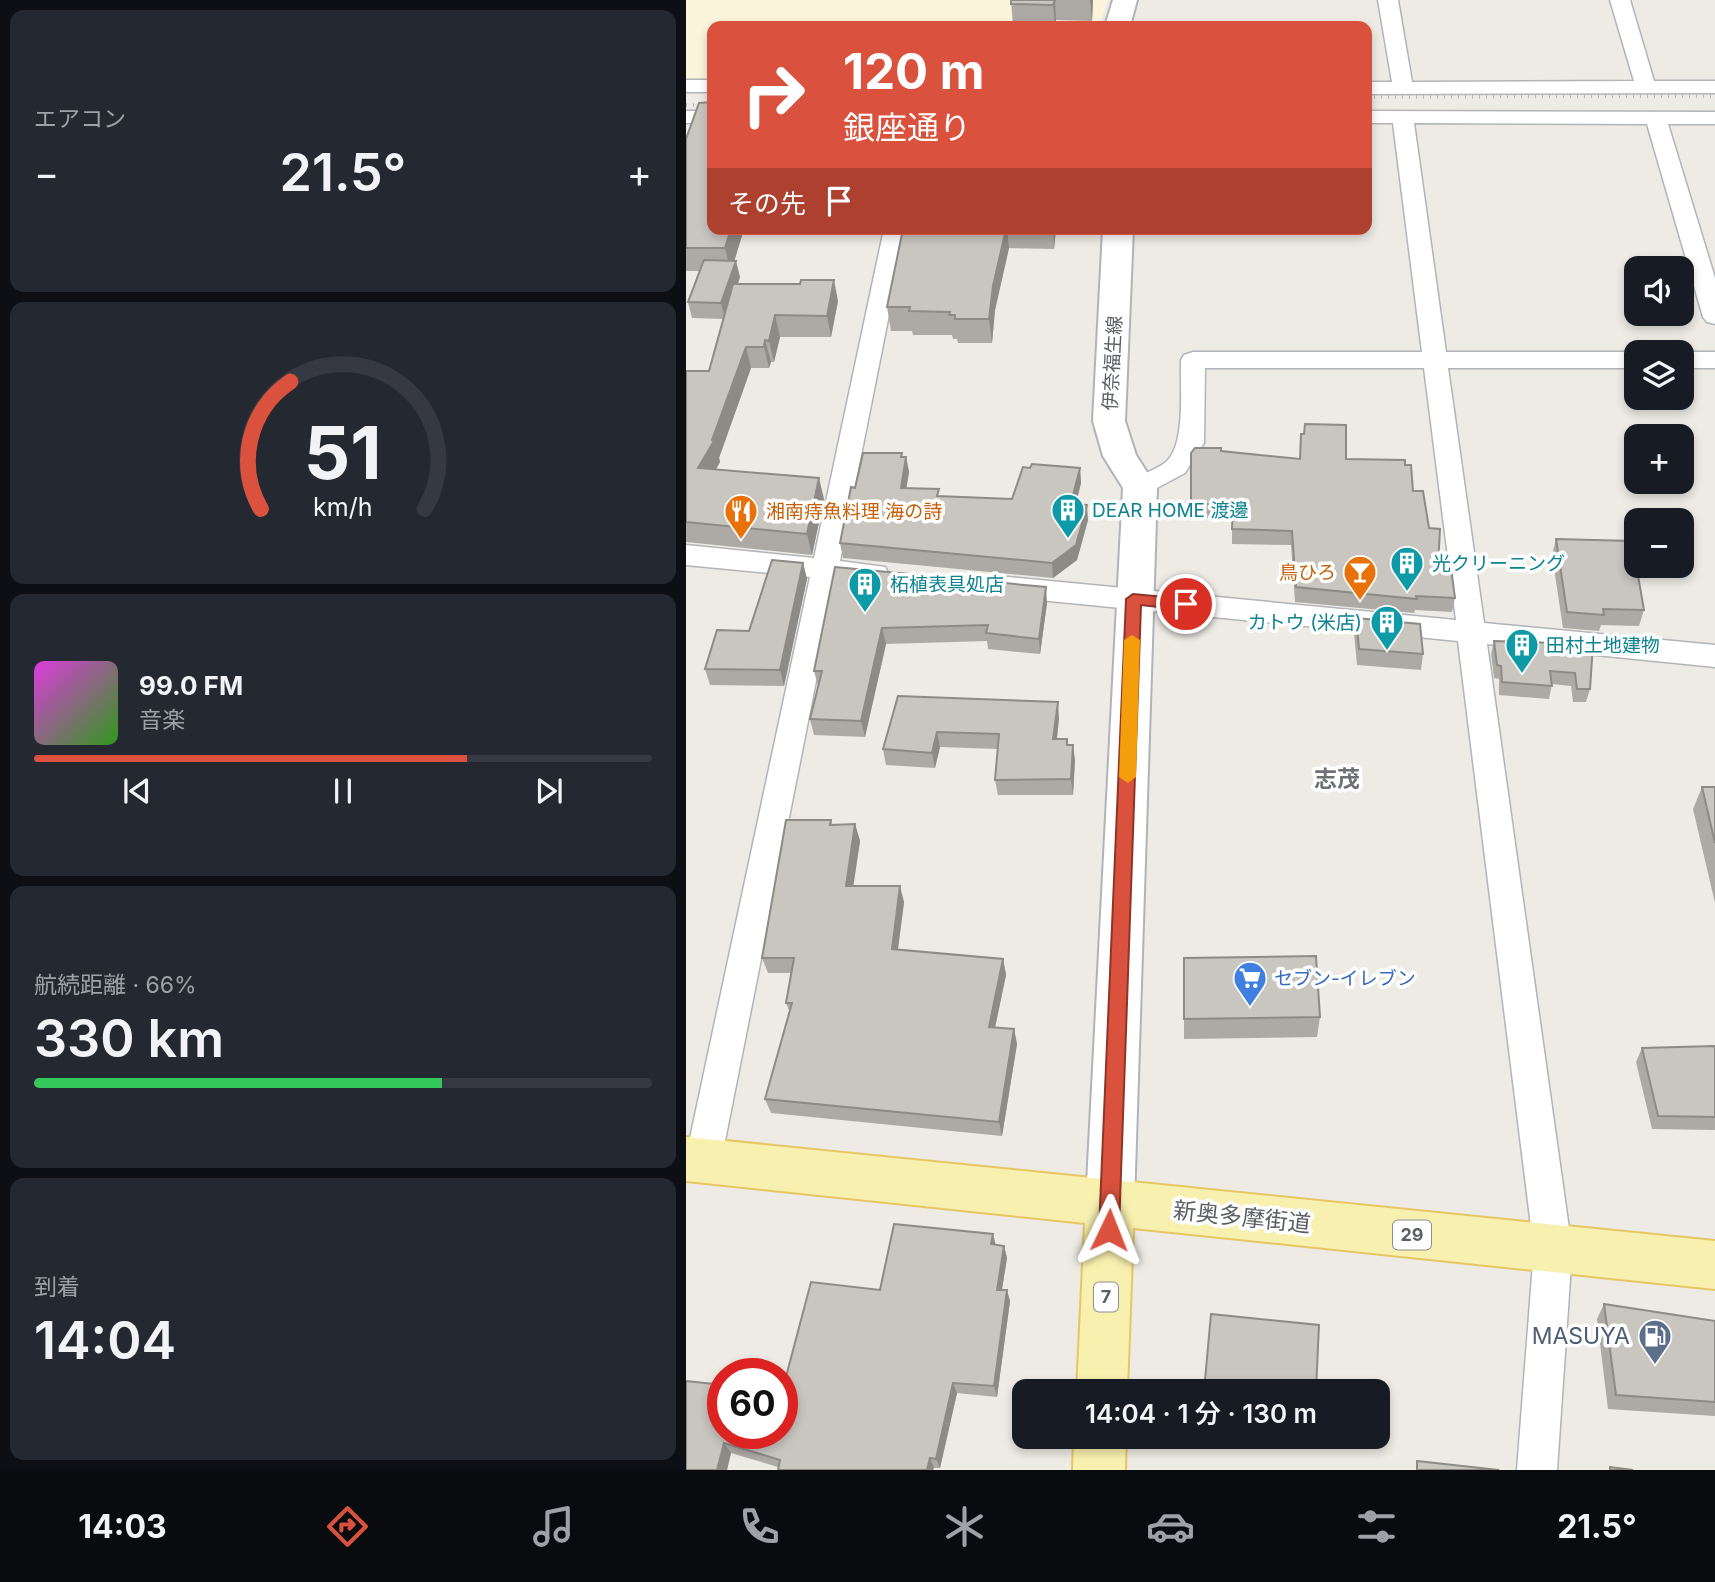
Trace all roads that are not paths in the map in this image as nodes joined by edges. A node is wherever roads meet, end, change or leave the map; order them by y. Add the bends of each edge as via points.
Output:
1 (1125, 0) edge
2 (1388, 0) edge
3 (1620, 0) edge
4 (1119, 21) edge
5 (686, 86) edge
6 (707, 86) edge
7 (1646, 87) junction
8 (1715, 87) edge
9 (1372, 88) edge
10 (1403, 88) junction
11 (686, 117) edge
12 (707, 117) edge
13 (1372, 117) edge
14 (1404, 117) junction
15 (1715, 118) edge
16 (1656, 119) junction
17 (894, 235) edge
18 (1118, 235) edge
19 (1715, 317) edge
20 (1436, 359) junction
21 (1624, 360) edge
22 (1694, 360) edge
23 (1715, 360) edge
24 (1140, 488) junction
25 (686, 555) edge
26 (827, 570) junction
27 (907, 577) edge
28 (987, 585) edge
29 (1133, 599) junction
30 (1473, 632) junction
31 (1715, 656) edge
32 (694, 1160) edge
33 (1110, 1203) junction
34 (1553, 1250) junction
35 (1715, 1265) edge
36 (1103, 1379) edge
37 (1100, 1449) edge
38 (1099, 1470) edge
39 (1537, 1470) edge

1 - 4 main road
2 - 10 street
3 - 7 street
5 - 6 street
7 - 8 street
7 - 10 street
9 - 10 street
11 - 12 street
13 - 14 street
14 - 16 street
14 - 20 street
15 - 16 street
16 - 19 street
17 - 26 street
18 - 24 main road, 伊奈福生線 via 1109,421 1120,456
20 - 21 street
20 - 24 street via 1193,360 1191,443 1176,467
20 - 30 street
22 - 23 street
24 - 29 main road
25 - 26 street
26 - 27 street
26 - 32 street
28 - 29 street
29 - 30 street
29 - 33 main road
30 - 31 street
30 - 34 street
32 - 33 main road, 新奥多摩街道 / 29
33 - 34 main road, 新奥多摩街道 / 29
33 - 36 main road, 7
34 - 35 main road, 新奥多摩街道 / 29
34 - 39 street
37 - 38 main road

